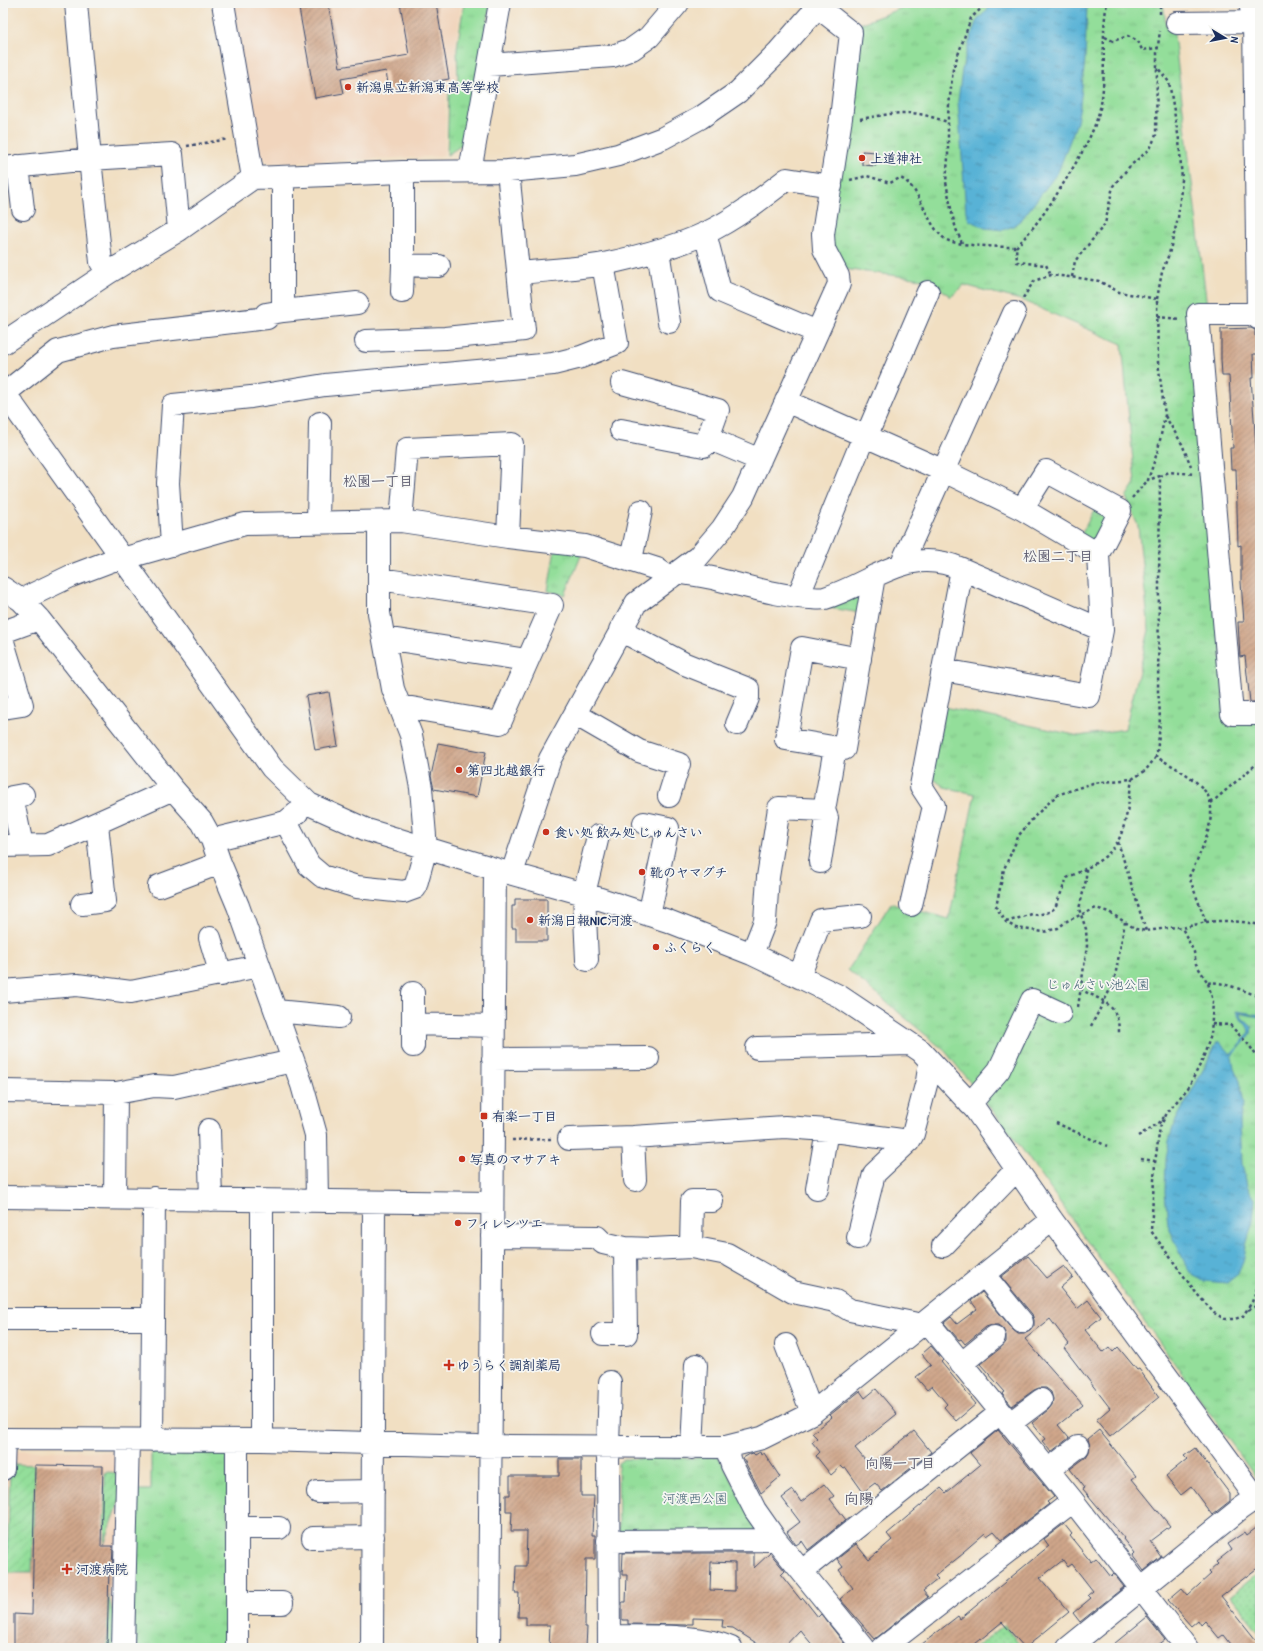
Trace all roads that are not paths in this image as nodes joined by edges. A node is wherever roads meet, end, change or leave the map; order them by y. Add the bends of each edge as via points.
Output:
1 (76, 3) edge
2 (223, 3) edge
3 (500, 3) edge
4 (678, 3) edge
5 (818, 4) edge
6 (1255, 16) edge
7 (1166, 23) road end
8 (489, 64) junction
9 (90, 160) junction
10 (11, 167) edge
11 (470, 171) junction
12 (508, 171) junction
13 (403, 172) junction
14 (283, 177) junction
15 (253, 178) junction
16 (832, 184) junction
17 (23, 209) dead end
18 (179, 230) junction
19 (705, 233) junction
20 (658, 250) junction
21 (603, 264) junction
22 (403, 265) junction
23 (438, 266) dead end
24 (108, 273) junction
25 (519, 273) junction
26 (402, 292) dead end
27 (928, 292) dead end
28 (357, 303) dead end
29 (283, 311) junction
30 (1014, 312) road end
31 (1259, 316) edge
32 (669, 322) dead end
33 (817, 332) junction
34 (366, 341) dead end
35 (3, 343) edge
36 (622, 383) dead end
37 (4, 392) edge
38 (786, 401) junction
39 (320, 423) dead end
40 (621, 430) dead end
41 (864, 436) junction
42 (708, 438) junction
43 (760, 460) junction
44 (944, 471) junction
45 (1022, 509) junction
46 (641, 511) dead end
47 (402, 521) junction
48 (318, 522) junction
49 (379, 522) junction
50 (508, 537) junction
51 (172, 545) junction
52 (1098, 554) junction
53 (121, 558) junction
54 (631, 560) junction
55 (901, 564) junction
56 (962, 569) junction
57 (674, 575) junction
58 (874, 576) junction
59 (380, 579) junction
60 (3, 588) edge
61 (798, 597) junction
62 (21, 600) junction
63 (39, 619) junction
64 (620, 630) junction
65 (1102, 630) junction
66 (3, 632) edge
67 (384, 638) junction
68 (3, 642) edge
69 (860, 659) junction
70 (527, 660) junction
71 (943, 670) junction
72 (400, 706) junction
73 (3, 708) edge
74 (575, 714) junction
75 (1260, 714) edge
76 (737, 724) dead end
77 (835, 748) junction
78 (173, 789) junction
79 (23, 795) dead end
80 (669, 796) dead end
81 (309, 804) junction
82 (824, 810) junction
83 (286, 822) junction
84 (644, 823) dead end
85 (97, 824) junction
86 (598, 836) dead end
87 (212, 840) junction
88 (12, 846) edge
89 (426, 848) junction
90 (820, 862) dead end
91 (220, 863) junction
92 (503, 871) junction
93 (159, 886) dead end
94 (584, 894) junction
95 (82, 904) dead end
96 (911, 905) dead end
97 (649, 914) junction
98 (860, 916) dead end
99 (210, 938) dead end
100 (752, 954) junction
101 (587, 960) dead end
102 (259, 966) junction
103 (221, 975) junction
104 (800, 977) junction
105 (3, 990) edge
106 (413, 994) dead end
107 (276, 1011) junction
108 (1069, 1012) road end
109 (338, 1017) dead end
110 (413, 1024) junction
111 (493, 1026) junction
112 (910, 1044) junction
113 (413, 1046) dead end
114 (757, 1048) dead end
115 (648, 1058) dead end
116 (493, 1059) junction
117 (294, 1061) junction
118 (930, 1062) junction
119 (3, 1091) edge
120 (116, 1093) junction
121 (970, 1104) junction
122 (209, 1130) dead end
123 (827, 1130) junction
124 (633, 1137) junction
125 (569, 1139) road end
126 (909, 1141) junction
127 (1017, 1169) junction
128 (635, 1180) dead end
129 (817, 1189) dead end
130 (3, 1197) edge
131 (115, 1198) junction
132 (154, 1198) junction
133 (211, 1200) junction
134 (262, 1201) junction
135 (317, 1201) junction
136 (712, 1201) dead end
137 (374, 1203) junction
138 (492, 1204) junction
139 (1052, 1220) junction
140 (492, 1236) junction
141 (858, 1238) dead end
142 (942, 1246) dead end
143 (691, 1247) junction
144 (625, 1248) junction
145 (984, 1275) junction
146 (3, 1319) edge
147 (153, 1319) junction
148 (1022, 1322) dead end
149 (924, 1323) junction
150 (604, 1334) dead end
151 (994, 1337) dead end
152 (786, 1345) dead end
153 (961, 1364) junction
154 (696, 1365) dead end
155 (610, 1382) dead end
156 (1041, 1400) dead end
157 (812, 1413) junction
158 (1005, 1419) junction
159 (3, 1439) edge
160 (128, 1440) junction
161 (152, 1440) junction
162 (262, 1440) junction
163 (237, 1441) junction
164 (374, 1444) junction
165 (490, 1446) junction
166 (608, 1446) junction
167 (1078, 1447) dead end
168 (692, 1448) junction
169 (726, 1448) junction
170 (3, 1469) edge
171 (1048, 1470) junction
172 (373, 1491) junction
173 (318, 1492) dead end
174 (1259, 1499) edge
175 (1073, 1501) junction
176 (237, 1528) junction
177 (279, 1528) dead end
178 (373, 1537) junction
179 (313, 1538) dead end
180 (776, 1540) junction
181 (608, 1541) junction
182 (802, 1571) junction
183 (1141, 1590) junction
184 (237, 1603) junction
185 (282, 1603) dead end
186 (609, 1642) edge
187 (123, 1648) edge
188 (237, 1648) edge
189 (372, 1648) edge
190 (489, 1648) edge
191 (731, 1648) edge
192 (864, 1648) edge
193 (884, 1648) edge
194 (1068, 1648) edge
195 (1187, 1648) edge

1 - 9 street
2 - 15 street
3 - 8 street
4 - 8 street via 650,37 632,49 613,56
5 - 12 street via 779,51 738,92 700,118 663,138 618,155 575,165
5 - 16 street via 851,33
6 - 7 street
6 - 31 street
8 - 11 street
9 - 10 street
9 - 18 street via 172,154
9 - 24 street via 101,262
10 - 17 street
11 - 12 street
11 - 13 street
12 - 25 street
13 - 14 street
13 - 22 street
14 - 15 street
14 - 29 street
15 - 18 street
16 - 19 street via 787,179 758,202
16 - 33 street via 823,241 839,284
18 - 24 street
19 - 20 street
19 - 33 street via 720,291
20 - 21 street
20 - 32 street
21 - 25 street
21 - 51 street via 617,343 581,357 553,364 325,385 251,397 173,405 168,483
22 - 23 street
22 - 26 street
24 - 35 street
25 - 34 street via 524,330 445,338
27 - 41 street
28 - 29 street
29 - 37 street via 266,314 267,318 113,336 58,351
30 - 44 street
31 - 75 street via 1198,314 1232,714
33 - 38 street
36 - 42 street via 718,410
37 - 53 street
38 - 41 street
38 - 43 street
39 - 48 street
40 - 42 street via 704,446
41 - 44 street
41 - 61 street
42 - 43 street
43 - 57 street via 743,497 722,529 698,557
44 - 45 street
44 - 55 street
45 - 52 street
45 - 52 street via 1046,471 1120,511
46 - 54 street
47 - 49 street
47 - 50 street
47 - 50 street via 407,449 512,444
48 - 49 street
48 - 51 street via 245,524
49 - 59 street
50 - 54 street via 585,546
51 - 53 street
52 - 65 street
53 - 62 street via 71,576
53 - 81 street via 272,768
54 - 57 street
55 - 56 street via 918,560 946,562
55 - 58 street
56 - 65 street
56 - 71 street
57 - 61 street via 719,579 758,590
57 - 64 street via 636,602
58 - 61 street via 823,599
58 - 69 street
59 - 67 street via 379,613
59 - 70 street via 552,605
60 - 62 street
62 - 63 street
63 - 66 street
63 - 78 street
64 - 74 street
64 - 76 street via 685,664 748,689 748,698
65 - 71 street via 1089,696
67 - 70 street
67 - 72 street via 393,689
68 - 73 street via 22,705
69 - 77 street via 844,750
69 - 77 street via 802,648 786,739
70 - 72 street via 500,723
71 - 96 street via 921,786 934,806
72 - 89 street via 411,735 421,788
74 - 80 street via 639,751 680,764
74 - 92 street via 550,759
77 - 82 street
78 - 85 street
78 - 87 street via 202,822
79 - 88 street via 12,797
81 - 83 street
81 - 89 street via 367,830
82 - 90 street via 827,818
82 - 100 street via 779,808 768,877 765,921
83 - 87 street
83 - 89 street via 309,865 322,876 357,887 404,892 415,888
84 - 97 street via 668,828
85 - 88 street via 48,845
85 - 95 street via 105,901
86 - 94 street
87 - 91 street
89 - 92 street
91 - 93 street
91 - 102 street
92 - 94 street
92 - 111 street
94 - 97 street
94 - 101 street
97 - 100 street
98 - 104 street via 821,920
99 - 103 street
100 - 104 street
102 - 103 street
102 - 107 street
103 - 105 street via 131,992 78,985
104 - 112 street via 839,996
106 - 110 street
107 - 109 street
107 - 117 street
108 - 121 street via 1032,1000 999,1070
110 - 111 street
110 - 113 street
111 - 116 street
112 - 114 street
112 - 118 street
115 - 116 street
116 - 138 street
117 - 120 street via 174,1087 154,1086
117 - 135 street via 316,1135
118 - 121 street
118 - 126 street via 913,1134
119 - 120 street
120 - 131 street
121 - 127 street
122 - 133 street
123 - 124 street via 785,1127
123 - 126 street
123 - 129 street
124 - 125 street
124 - 128 street
126 - 141 street via 874,1174
127 - 139 street
127 - 142 street
130 - 131 street
131 - 132 street
132 - 133 street
132 - 147 street
133 - 134 street
134 - 135 street
134 - 162 street
135 - 137 street
136 - 143 street via 692,1201
137 - 138 street
137 - 164 street
138 - 140 street
139 - 145 street
139 - 174 street
140 - 144 street via 597,1237 603,1243
140 - 165 street
143 - 144 street
143 - 149 street via 727,1254 793,1292 835,1301 850,1310
144 - 150 street via 626,1334
145 - 148 street
145 - 149 street
146 - 147 street
147 - 161 street
149 - 153 street
149 - 157 street
151 - 153 street
152 - 157 street
153 - 158 street
154 - 168 street
155 - 166 street
156 - 158 street
157 - 169 street via 762,1438
158 - 171 street
158 - 182 street
159 - 160 street
159 - 170 street
160 - 161 street
160 - 187 street
161 - 163 street
162 - 163 street
162 - 164 street
163 - 176 street
164 - 165 street
164 - 172 street
165 - 166 street
165 - 190 street
166 - 168 street
166 - 181 street
167 - 171 street
168 - 169 street
169 - 180 street via 755,1510
171 - 175 street
172 - 173 street
172 - 178 street
174 - 183 street
175 - 183 street
175 - 193 street
176 - 177 street
176 - 184 street
178 - 179 street
178 - 189 street
180 - 181 street
180 - 182 street
181 - 186 street
182 - 192 street
183 - 194 street
183 - 195 street
184 - 185 street
184 - 188 street
186 - 191 street via 688,1638 710,1641

